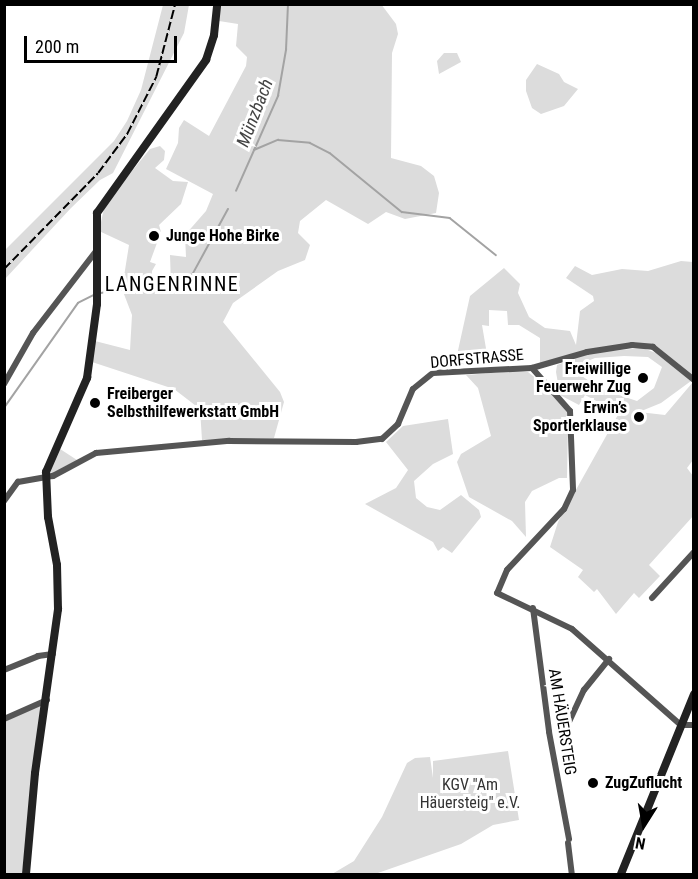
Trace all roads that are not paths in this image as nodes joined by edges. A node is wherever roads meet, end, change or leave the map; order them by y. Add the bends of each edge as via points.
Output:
1 (217, 4) edge
2 (97, 250) junction
3 (532, 368) junction
4 (693, 380) edge
5 (4, 384) edge
6 (46, 478) junction
7 (4, 501) edge
8 (693, 552) edge
9 (652, 598) dead end
10 (532, 608) junction
11 (53, 654) junction
12 (609, 659) junction
13 (4, 670) edge
14 (693, 694) edge
15 (47, 700) junction
16 (4, 718) edge
17 (568, 724) dead end
18 (693, 725) edge
19 (681, 726) junction
20 (26, 874) edge
21 (572, 874) edge
22 (621, 874) edge

1 - 2 street via 214,36 206,60 100,206
2 - 5 street via 33,333
2 - 6 street via 98,304 87,378 79,404 52,450
3 - 4 street via 587,351 632,345 652,347
3 - 6 street, DORFSTRASSE via 428,375 413,389 393,432 375,440 229,441 101,452
3 - 10 street, DORFSTRASSE via 570,411 573,482 564,509 507,570 497,589 503,597
6 - 7 street, DORFSTRASSE via 18,483
6 - 11 street via 57,565
8 - 9 street
10 - 12 street, DORFSTRASSE via 572,629
10 - 21 street, AM HÄUERSTEIG
11 - 13 street
11 - 15 street
12 - 17 street via 584,690
12 - 19 street, DORFSTRASSE
14 - 19 street
15 - 16 street
15 - 20 street via 35,772
18 - 19 street
19 - 22 street

